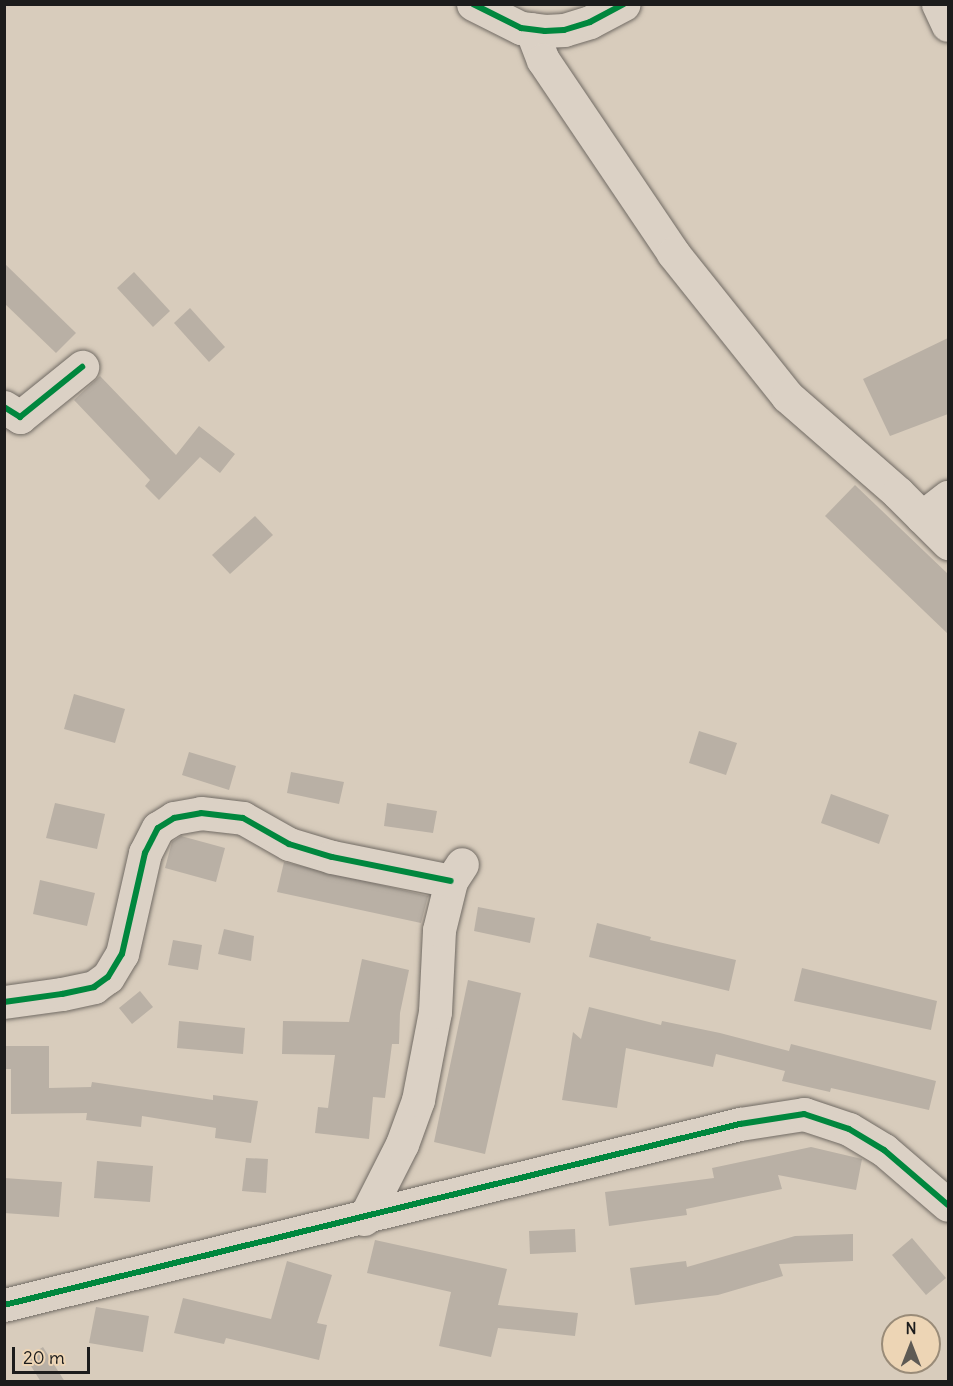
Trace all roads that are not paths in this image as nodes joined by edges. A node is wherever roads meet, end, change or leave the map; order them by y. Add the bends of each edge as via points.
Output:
1 (473, 4) edge
2 (624, 4) edge
3 (938, 4) edge
4 (948, 25) edge
5 (531, 29) junction
6 (82, 367) dead end
7 (4, 407) edge
8 (948, 497) edge
9 (922, 517) junction
10 (948, 543) edge
11 (4, 1002) edge
12 (948, 1205) edge
13 (364, 1218) junction
14 (4, 1305) edge

1 - 5 street
2 - 5 street via 564,30
3 - 4 street
5 - 9 street via 543,60 673,253 787,396
6 - 7 street via 20,417
8 - 9 street
9 - 10 street
11 - 13 street via 94,987 108,977 122,954 145,853 158,828 174,818 201,813 243,818 289,844 310,850 457,872 439,930 435,1012 418,1100 402,1144
12 - 13 street via 884,1150 849,1129 804,1114 740,1124
13 - 14 street

